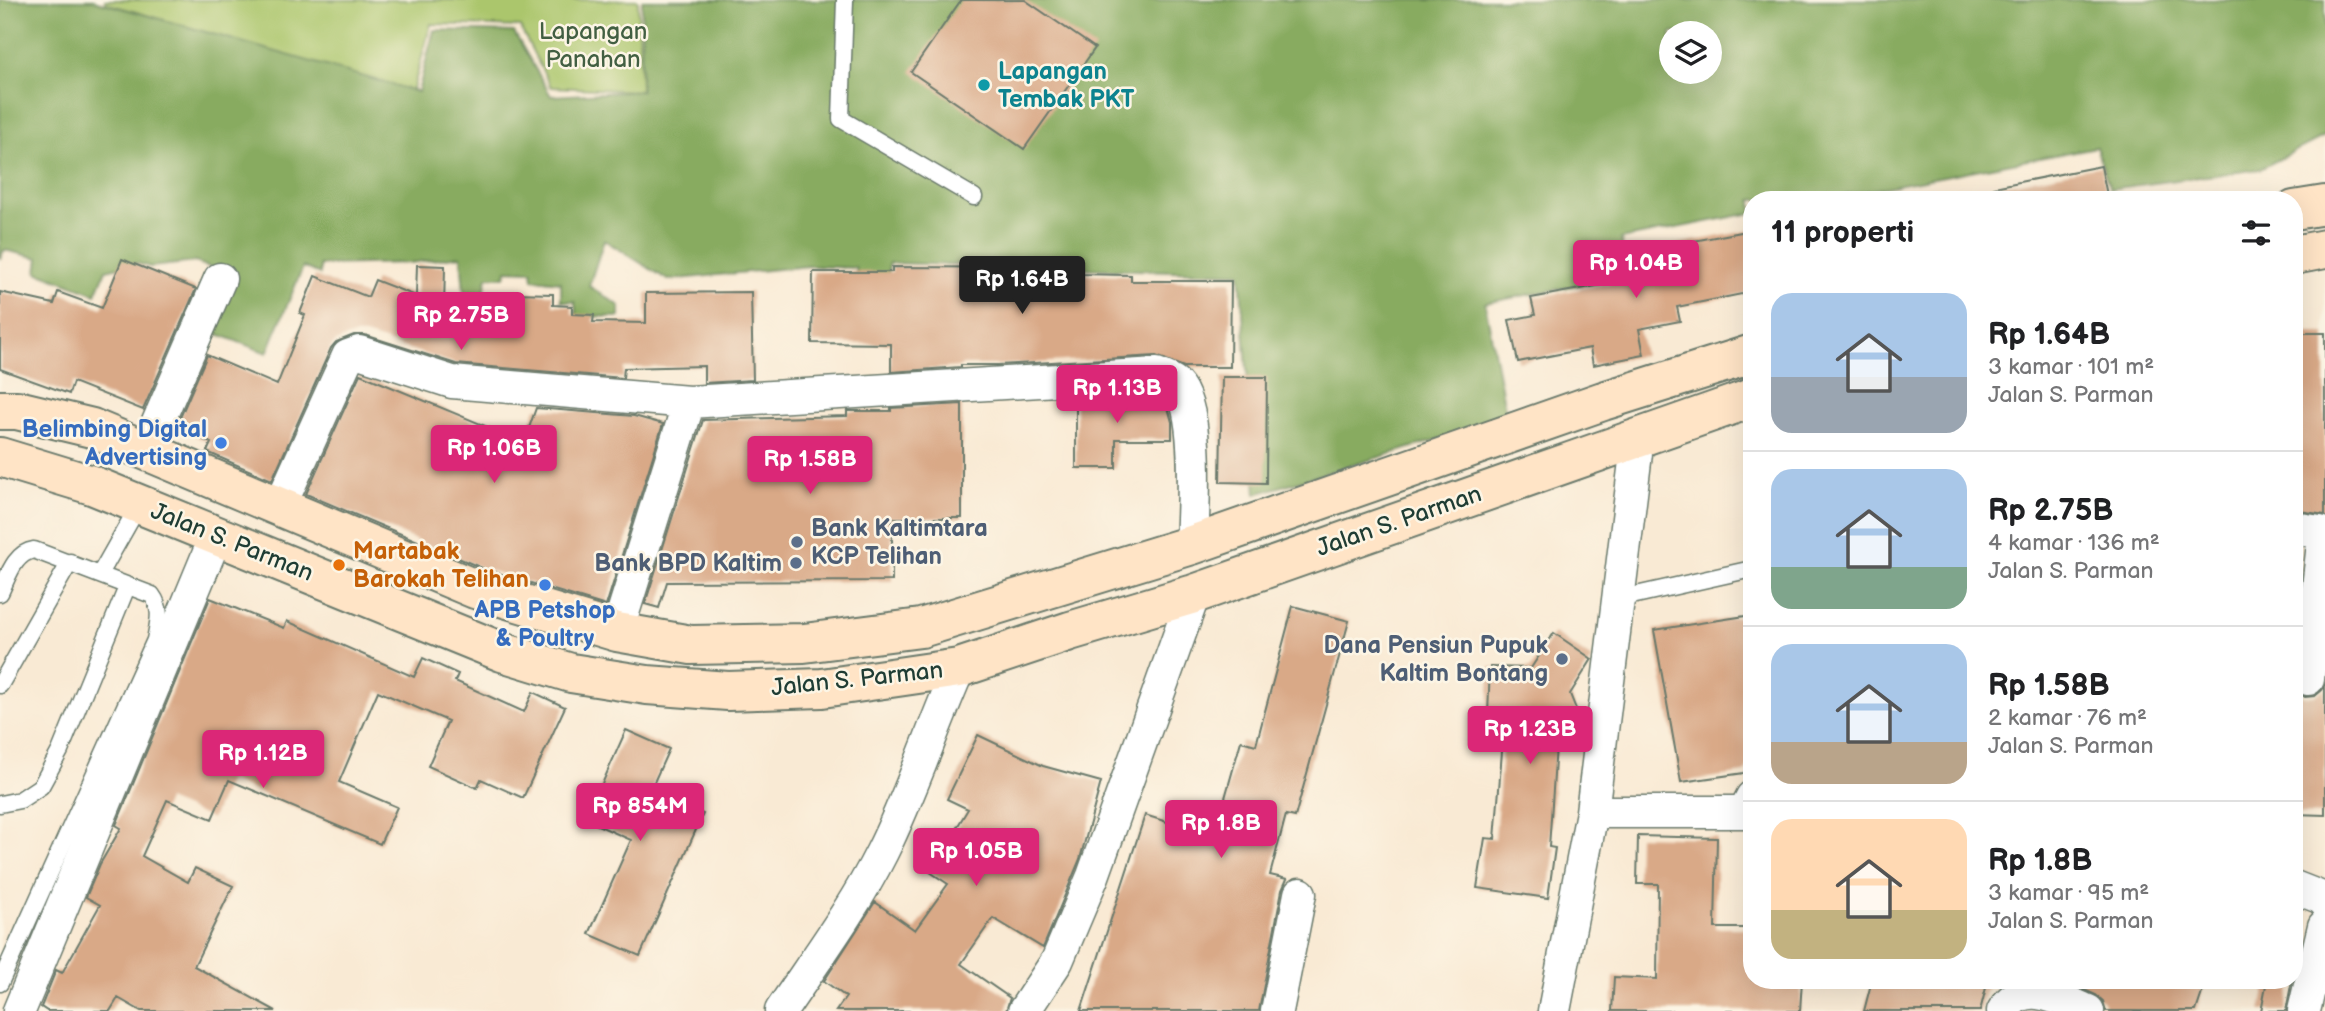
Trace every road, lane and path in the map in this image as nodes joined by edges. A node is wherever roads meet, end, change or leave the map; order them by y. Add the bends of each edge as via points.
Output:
1 (845, 0) edge
2 (974, 197) dead end
3 (2325, 205) edge
4 (2303, 209) edge
5 (2325, 249) edge
6 (2303, 253) edge
7 (220, 279) dead end
8 (1743, 357) edge
9 (1743, 401) edge
10 (689, 402) junction
11 (0, 410) edge
12 (1638, 437) junction
13 (146, 450) junction
14 (0, 457) edge
15 (190, 468) junction
16 (281, 506) junction
17 (154, 511) junction
18 (2303, 529) edge
19 (216, 536) junction
20 (1192, 545) junction
21 (70, 562) junction
22 (1743, 571) edge
23 (100, 574) junction
24 (127, 587) junction
25 (0, 593) edge
26 (1194, 594) junction
27 (1618, 600) junction
28 (617, 632) junction
29 (959, 668) junction
30 (2308, 679) dead end
31 (0, 685) edge
32 (0, 804) edge
33 (1592, 812) junction
34 (1743, 813) edge
35 (2303, 891) edge
36 (1300, 894) dead end
37 (2325, 918) edge
38 (0, 982) edge
39 (2017, 995) edge
40 (19, 1011) edge
41 (781, 1011) edge
42 (1024, 1011) edge
43 (1277, 1011) edge
44 (1554, 1011) edge
45 (2088, 1011) edge
46 (2304, 1011) edge

1 - 2 lane via 841,119
3 - 4 main road
5 - 6 main road
7 - 13 street
8 - 20 main road, Jalan S. Parman
9 - 12 main road, Jalan S. Parman
10 - 16 street via 452,382 353,353
10 - 20 street via 1157,374 1175,382 1189,407
10 - 28 street
11 - 13 main road, Jalan S. Parman via 92,428
12 - 26 main road, Jalan S. Parman
12 - 27 street
13 - 15 main road, Jalan S. Parman
14 - 17 main road, Jalan S. Parman via 92,485
15 - 16 main road, Jalan S. Parman
15 - 17 main road
16 - 28 main road, Jalan S. Parman via 475,589
17 - 19 main road, Jalan S. Parman
17 - 23 lane
18 - 30 street via 2320,532 2322,537
19 - 29 main road, Jalan S. Parman via 502,652 571,673 728,691 822,688
19 - 40 street
20 - 28 main road, Jalan S. Parman via 921,628 804,643 691,645
21 - 23 lane
21 - 25 lane via 26,551
21 - 31 lane
22 - 27 lane
23 - 24 lane
24 - 32 lane via 60,751 41,786 20,800
24 - 38 lane via 152,595 158,604 155,640
26 - 29 main road, Jalan S. Parman
26 - 42 street via 1094,876 1057,961
27 - 33 street
29 - 41 street via 882,852 840,925
33 - 34 street
33 - 44 street
35 - 37 street via 2322,898
36 - 43 street
37 - 46 street
39 - 45 street via 2050,995

